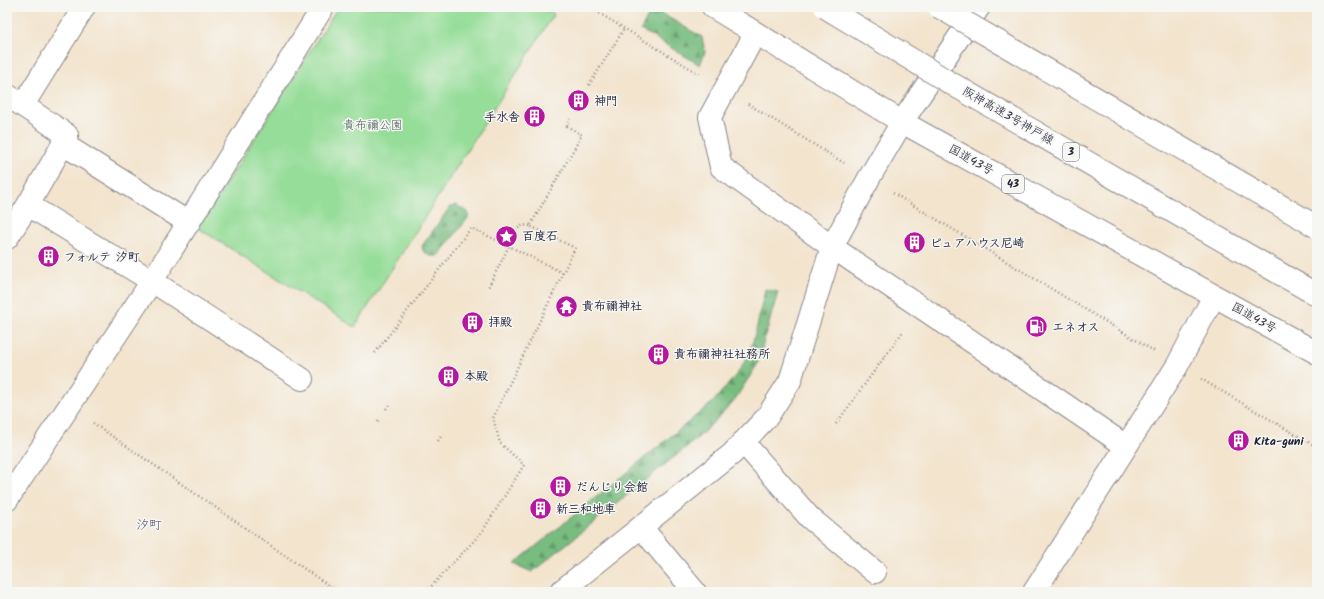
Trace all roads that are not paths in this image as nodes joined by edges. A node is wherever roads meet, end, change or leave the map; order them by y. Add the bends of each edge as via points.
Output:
1 (84, 7) edge
2 (323, 7) edge
3 (713, 7) edge
4 (826, 7) edge
5 (939, 7) edge
6 (950, 7) edge
7 (975, 13) edge
8 (755, 34) junction
9 (15, 100) edge
10 (902, 122) junction
11 (63, 144) junction
12 (28, 205) junction
13 (1317, 219) edge
14 (189, 223) junction
15 (1317, 227) edge
16 (7, 238) edge
17 (832, 248) junction
18 (152, 282) junction
19 (1317, 295) edge
20 (1214, 296) junction
21 (1317, 353) edge
22 (302, 379) dead end
23 (743, 442) junction
24 (1126, 446) junction
25 (7, 500) edge
26 (641, 527) junction
27 (874, 572) dead end
28 (560, 592) edge
29 (696, 592) edge
30 (1034, 592) edge

1 - 9 main road
2 - 14 main road
3 - 8 main road, 国道43号 / 43
4 - 19 main road, 阪神高速3号神戸線 / 3, bridge via 947,81
5 - 15 main road, bridge
6 - 7 main road
7 - 10 main road
7 - 13 main road
8 - 10 main road, 国道43号 / 43
8 - 17 main road via 710,117 721,167
9 - 11 main road via 67,135
10 - 17 main road
10 - 20 main road, 国道43号 / 43
11 - 12 main road
11 - 14 main road
12 - 16 main road
12 - 18 main road
14 - 18 main road
17 - 23 main road via 790,381 767,417
17 - 24 main road
18 - 22 main road
18 - 25 main road
20 - 21 main road, 国道43号 / 43
20 - 24 main road via 1177,366
23 - 26 main road via 732,454
23 - 27 main road via 810,518
24 - 30 main road
26 - 28 main road
26 - 29 main road

